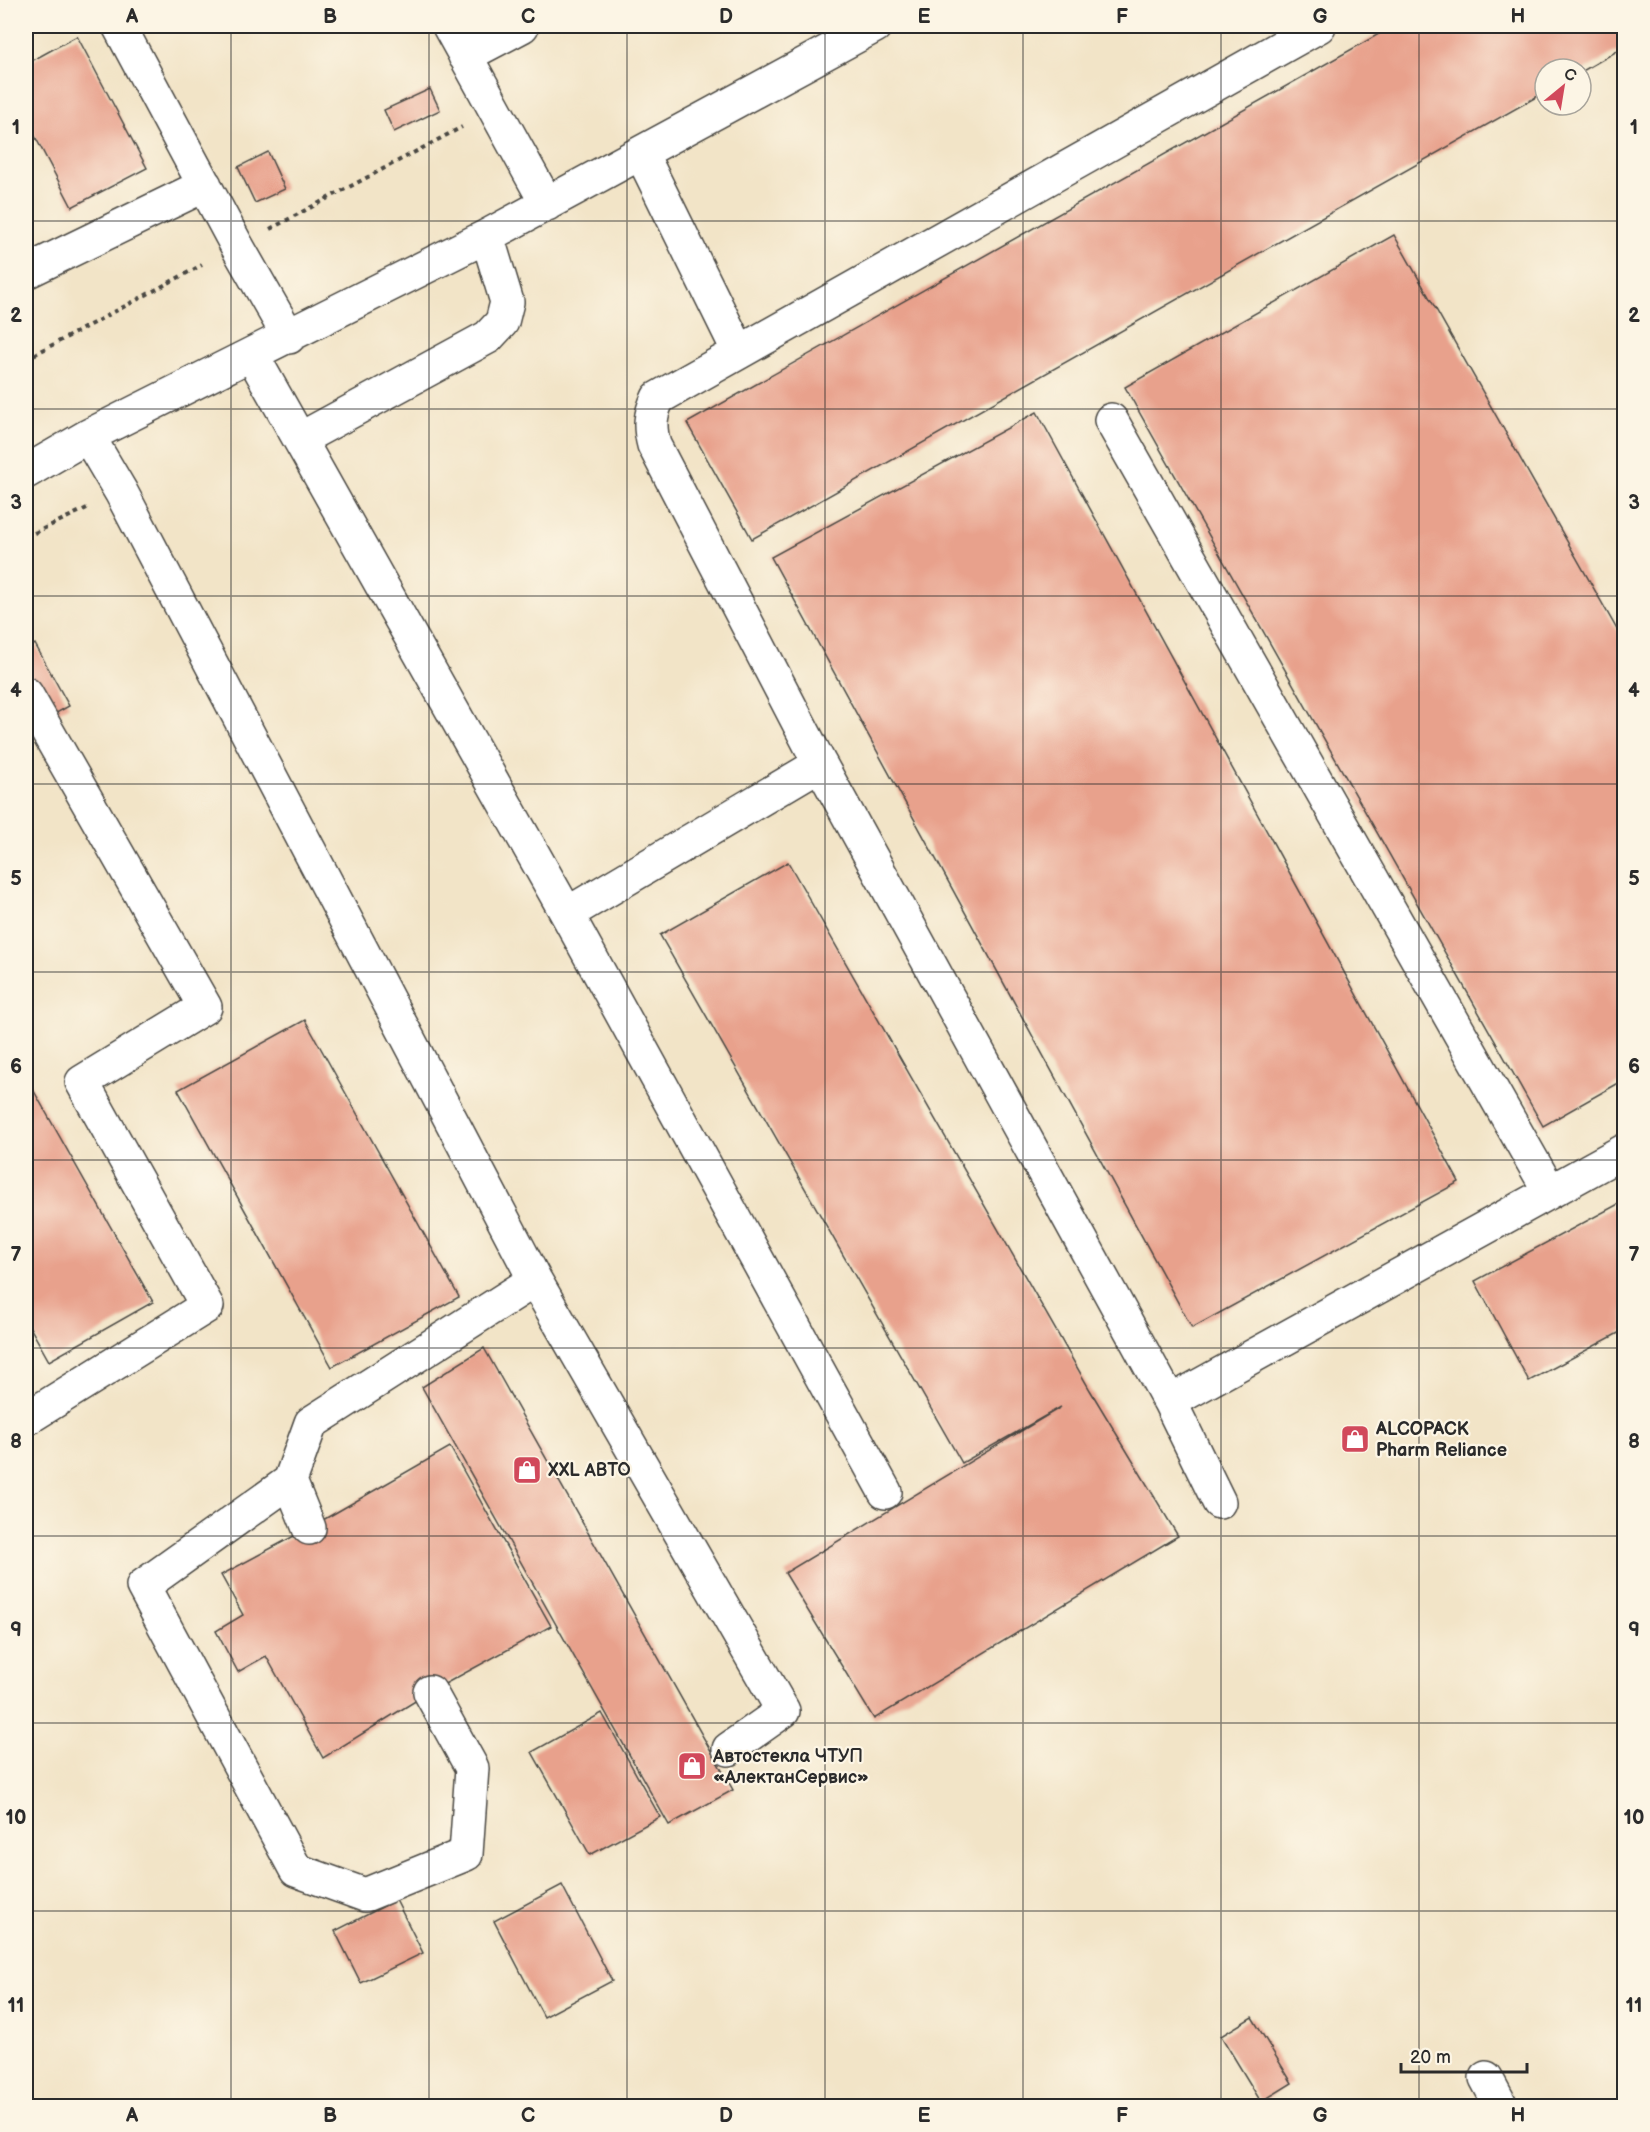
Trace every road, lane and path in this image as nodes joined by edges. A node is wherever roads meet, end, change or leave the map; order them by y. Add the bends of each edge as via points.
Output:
1 (119, 26) edge
2 (449, 26) edge
3 (522, 26) edge
4 (875, 26) edge
5 (1319, 26) edge
6 (465, 56) junction
7 (641, 153) junction
8 (205, 185) junction
9 (547, 204) junction
10 (486, 236) junction
11 (26, 272) edge
12 (289, 337) junction
13 (739, 352) junction
14 (252, 355) junction
15 (1112, 420) dead end
16 (88, 436) junction
17 (300, 439) junction
18 (26, 472) edge
19 (121, 492) junction
20 (26, 537) edge
21 (26, 694) edge
22 (820, 764) junction
23 (567, 914) junction
24 (1624, 1151) edge
25 (1550, 1192) junction
26 (535, 1280) junction
27 (1170, 1402) junction
28 (26, 1419) edge
29 (291, 1480) junction
30 (885, 1492) dead end
31 (1219, 1502) dead end
32 (309, 1528) dead end
33 (430, 1692) dead end
34 (729, 1749) dead end
35 (1486, 2078) dead end
36 (1501, 2106) edge

1 - 8 street
2 - 6 street
3 - 6 street
4 - 7 street
5 - 13 street
6 - 9 street
7 - 9 street
7 - 13 street
8 - 11 street
8 - 12 street
9 - 10 street
10 - 12 street
10 - 17 street via 507,302 502,322 488,337
12 - 14 street
13 - 22 street via 658,398 649,428 654,445
14 - 16 street
14 - 17 street
15 - 25 street
16 - 18 street
16 - 19 street
17 - 23 street
19 - 20 path
19 - 26 street
21 - 28 street via 205,1007 82,1082 207,1306
22 - 23 street
22 - 27 street
23 - 30 street
24 - 25 street
25 - 27 street
26 - 29 street via 311,1423
26 - 34 street via 783,1711
27 - 31 street
29 - 32 street
29 - 33 street via 143,1587 296,1870 365,1895 466,1854 472,1768
35 - 36 street

